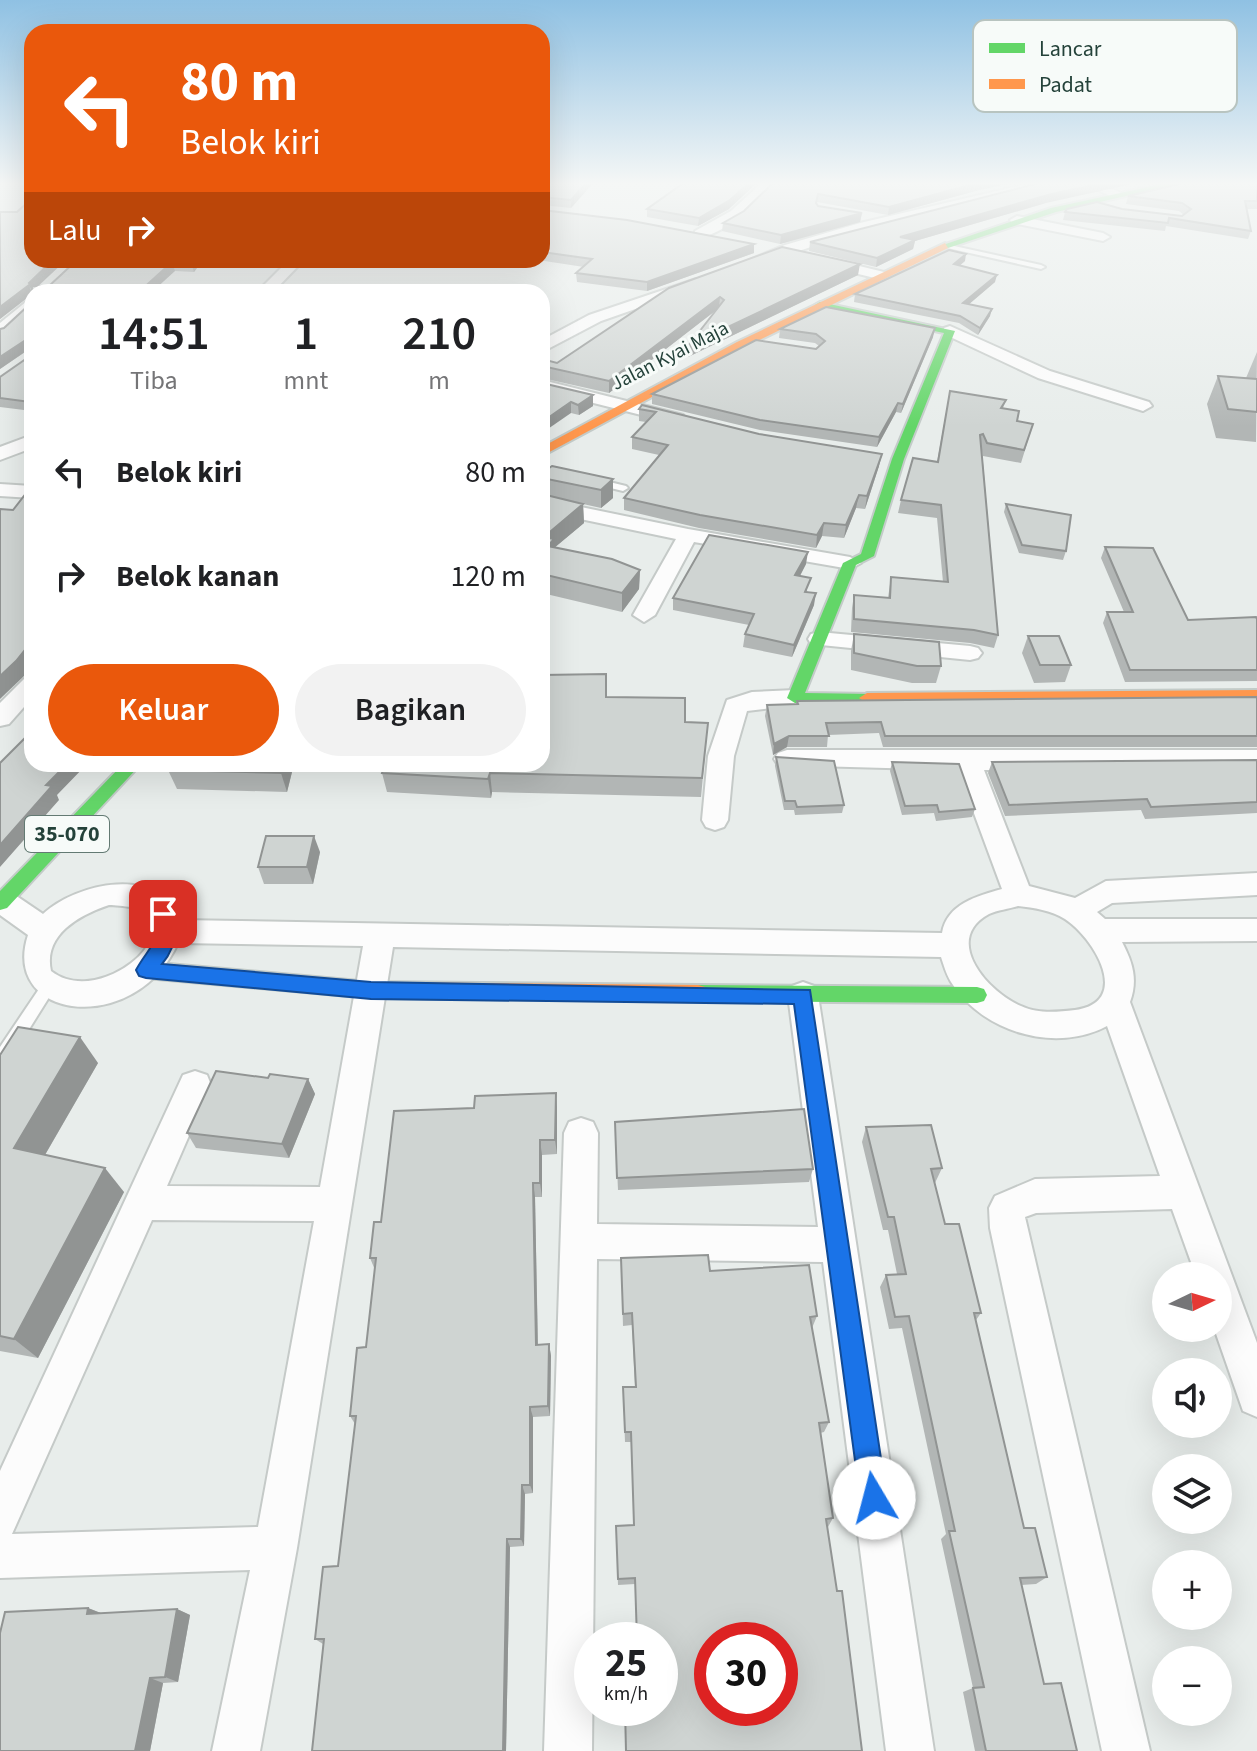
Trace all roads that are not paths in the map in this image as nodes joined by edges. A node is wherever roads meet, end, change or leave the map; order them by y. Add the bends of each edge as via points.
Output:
1 (755, 264) edge
2 (832, 264) edge
3 (905, 264) edge
4 (1026, 264) edge
5 (1041, 267) dead end
6 (289, 268) edge
7 (735, 269) edge
8 (879, 275) junction
9 (708, 279) edge
10 (273, 284) edge
11 (820, 305) junction
12 (24, 310) edge
13 (950, 331) junction
14 (0, 332) edge
15 (0, 338) edge
16 (21, 341) edge
17 (746, 341) junction
18 (550, 343) edge
19 (774, 345) edge
20 (550, 387) edge
21 (620, 406) junction
22 (1143, 406) dead end
23 (689, 422) edge
24 (550, 442) edge
25 (24, 444) edge
26 (0, 454) edge
27 (583, 479) edge
28 (623, 488) dead end
29 (0, 490) edge
30 (24, 492) edge
31 (550, 507) edge
32 (688, 535) junction
33 (850, 563) junction
34 (644, 615) dead end
35 (819, 639) junction
36 (970, 653) dead end
37 (24, 692) edge
38 (1257, 695) edge
39 (795, 698) junction
40 (0, 718) edge
41 (787, 759) edge
42 (1257, 759) edge
43 (968, 761) junction
44 (125, 772) edge
45 (715, 820) dead end
46 (1257, 884) edge
47 (1018, 895) junction
48 (1, 902) edge
49 (1076, 912) junction
50 (1257, 930) edge
51 (45, 931) junction
52 (167, 931) junction
53 (1100, 931) junction
54 (380, 934) junction
55 (953, 945) junction
56 (146, 970) junction
57 (48, 987) junction
58 (371, 990) junction
59 (803, 995) junction
60 (977, 995) junction
61 (1114, 1001) junction
62 (0, 1061) edge
63 (195, 1085) dead end
64 (581, 1133) dead end
65 (1185, 1192) junction
66 (142, 1203) junction
67 (335, 1204) junction
68 (578, 1241) junction
69 (838, 1245) junction
70 (1209, 1262) edge
71 (1232, 1326) edge
72 (1257, 1397) edge
73 (0, 1518) edge
74 (276, 1548) junction
75 (0, 1556) edge
76 (236, 1751) edge
77 (568, 1751) edge
78 (910, 1751) edge
79 (1126, 1751) edge

1 - 7 street
2 - 8 street
3 - 8 street, Jalan Kyai Maja
4 - 5 lane
6 - 10 street
8 - 11 street, Jalan Kyai Maja
9 - 18 street via 595,318
11 - 13 street
11 - 17 street, Jalan Kyai Maja
12 - 14 street
13 - 22 street via 1070,387
13 - 33 street via 890,458 867,556
15 - 16 street
17 - 19 street
17 - 21 street, Jalan Kyai Maja
20 - 21 street
21 - 23 street
21 - 24 street, Jalan Kyai Maja
25 - 26 street
27 - 28 lane
29 - 30 street
31 - 32 street
32 - 33 street
32 - 34 street
33 - 35 street
35 - 36 street
35 - 39 street
37 - 40 street
38 - 39 street
39 - 45 street via 736,706 721,756
41 - 43 street
42 - 43 street
43 - 47 street
44 - 48 street, 35-070
46 - 49 street via 1106,892
47 - 49 street via 1047,899
47 - 55 street via 992,898 971,908 958,925
48 - 51 street
49 - 53 street
50 - 53 street
51 - 52 street via 73,907 109,894 151,901 163,914
51 - 57 street via 34,962
52 - 54 street
52 - 56 street via 161,951
53 - 61 street via 1116,954 1121,978
54 - 55 street
54 - 58 street
55 - 60 street via 958,970
56 - 57 street via 95,995 69,995
56 - 58 street
57 - 62 lane
58 - 59 street
58 - 67 street
59 - 60 street
59 - 69 street
60 - 61 street via 1004,1015 1054,1029 1097,1018
61 - 65 street
63 - 66 street
64 - 68 street
65 - 70 street
65 - 79 street via 1035,1196 1007,1208
66 - 67 street
66 - 73 street
67 - 74 street
68 - 69 street
68 - 77 street
69 - 78 street
71 - 72 street
74 - 75 street
74 - 76 street

